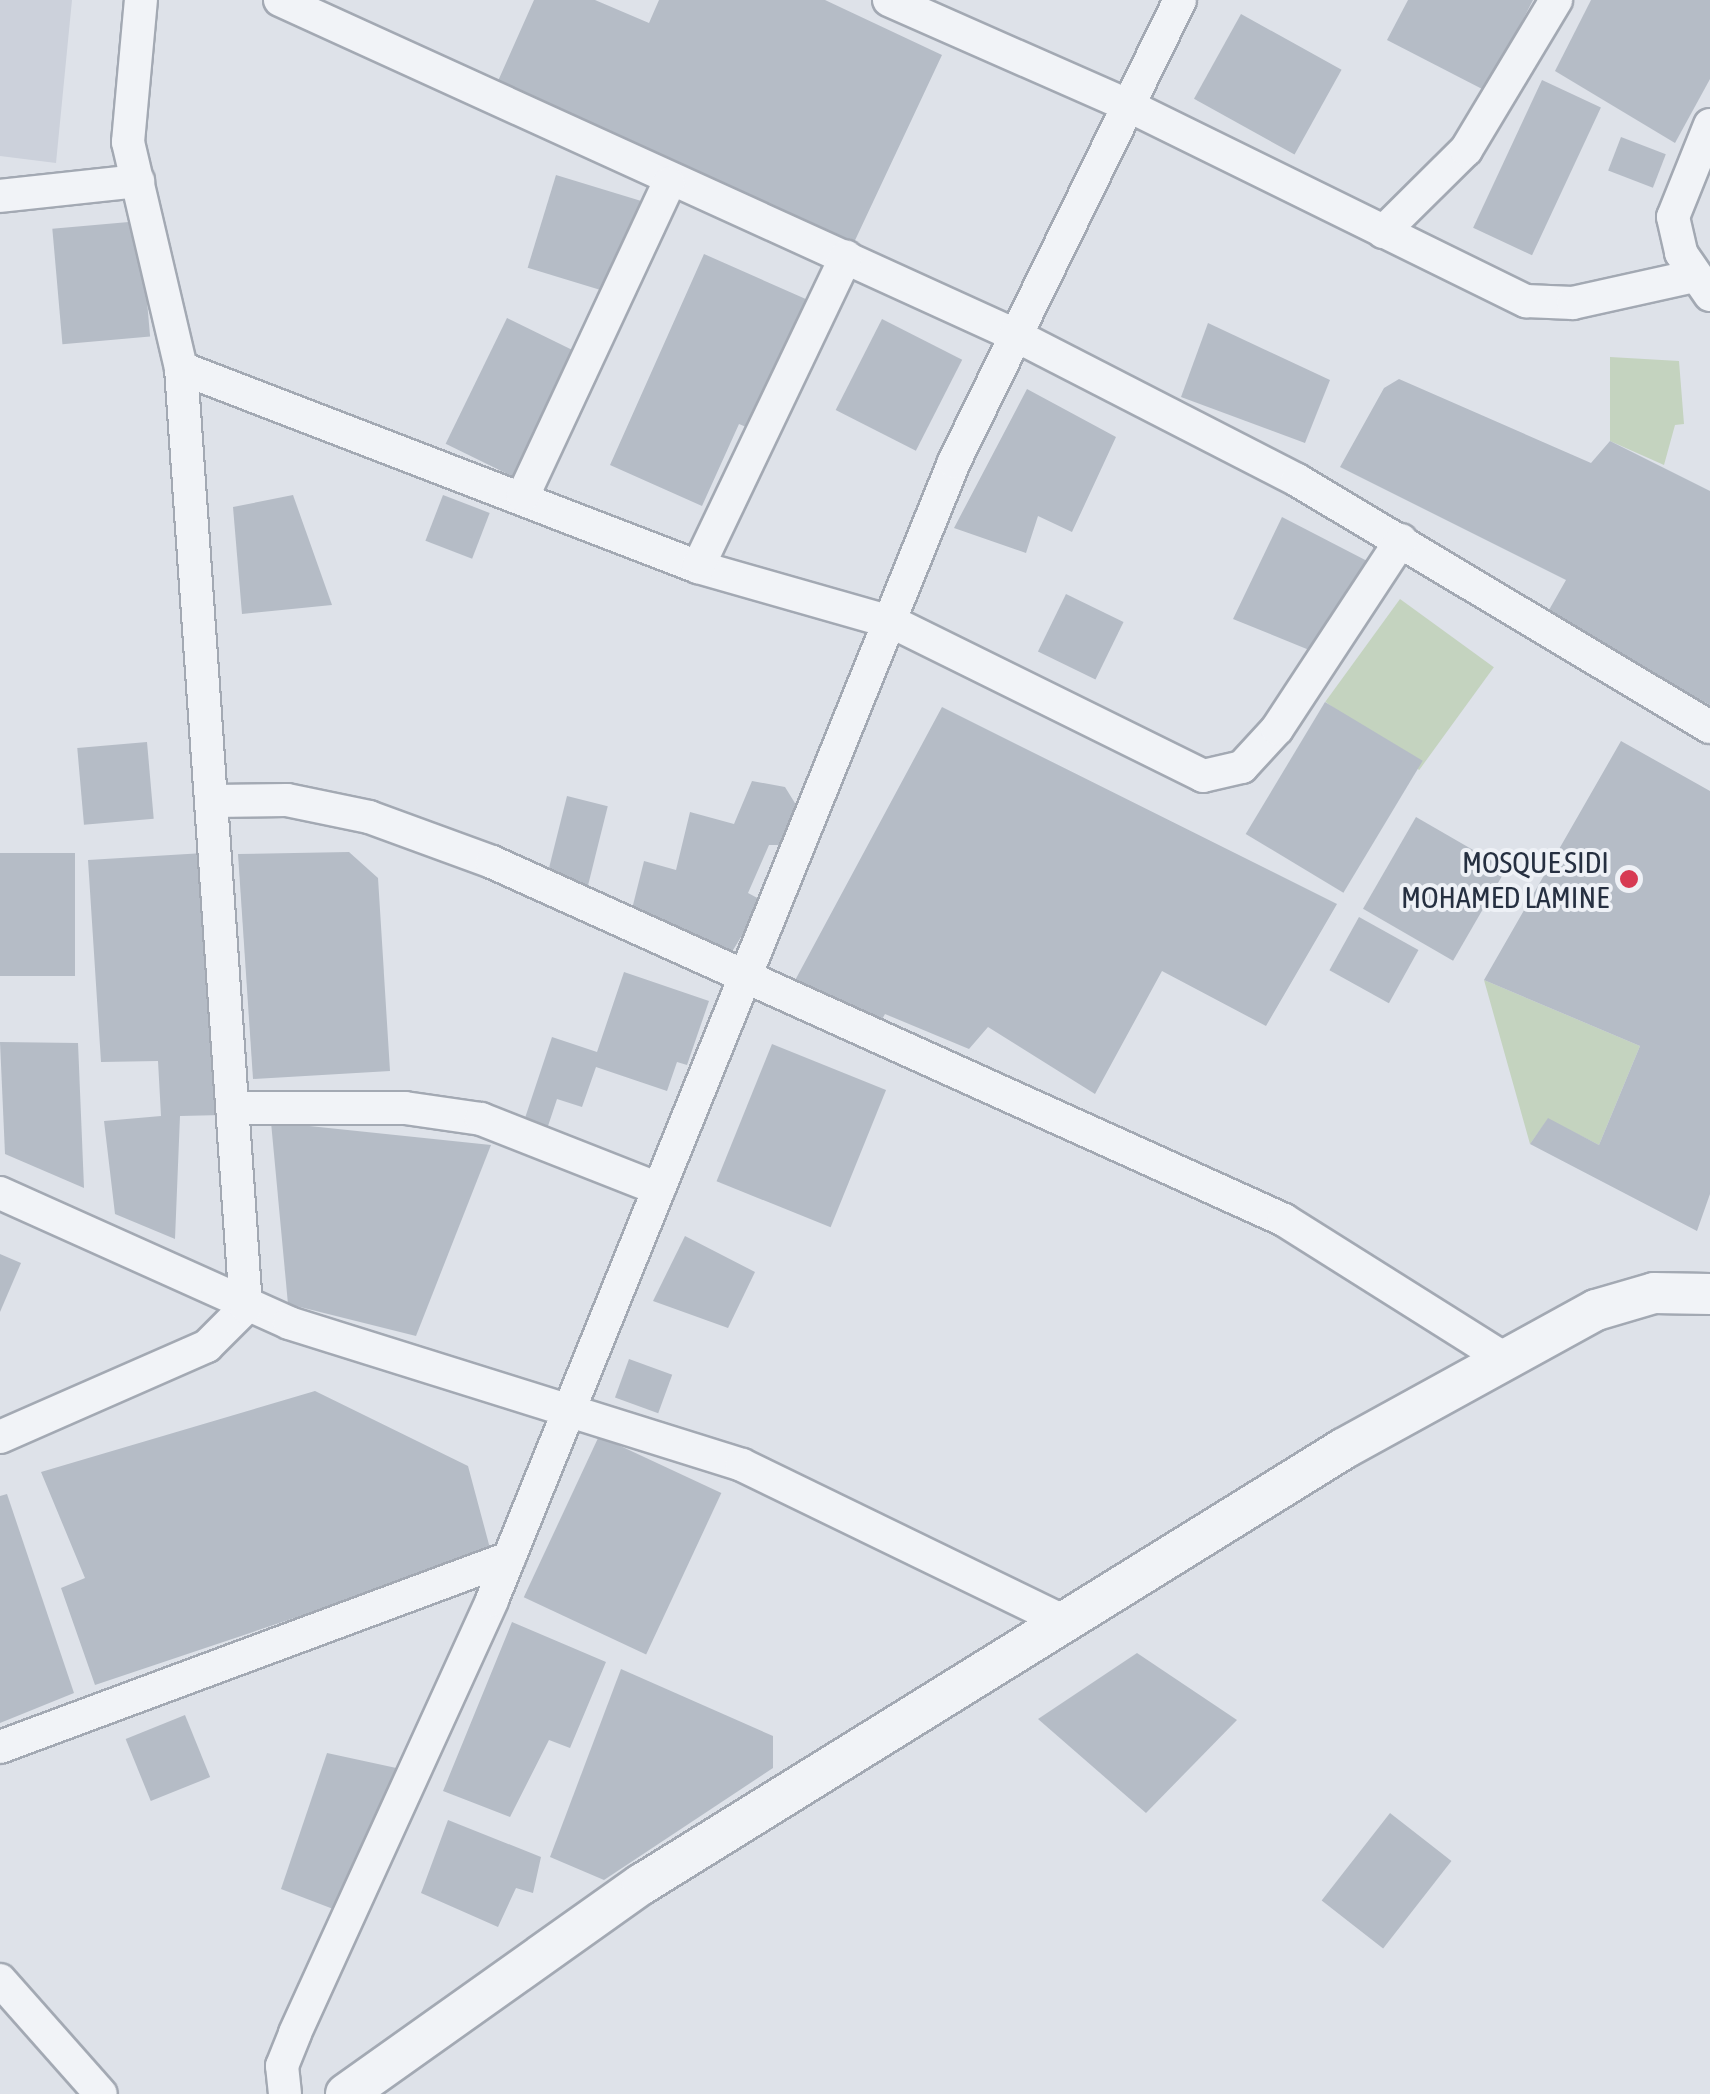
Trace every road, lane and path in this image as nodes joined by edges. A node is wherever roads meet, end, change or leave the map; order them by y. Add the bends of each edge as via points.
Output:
1 (141, 0) edge
2 (280, 0) edge
3 (889, 0) edge
4 (1180, 0) edge
5 (1556, 0) edge
6 (1127, 105) junction
7 (1710, 125) edge
8 (138, 181) junction
9 (669, 183) junction
10 (0, 196) edge
11 (1383, 232) junction
12 (846, 257) junction
13 (1702, 286) edge
14 (1015, 335) junction
15 (180, 368) junction
16 (523, 496) junction
17 (1401, 540) junction
18 (698, 567) junction
19 (894, 624) junction
20 (1710, 727) edge
21 (214, 801) junction
22 (751, 980) junction
23 (234, 1108) junction
24 (659, 1189) junction
25 (0, 1193) edge
26 (1710, 1294) edge
27 (246, 1307) junction
28 (1506, 1360) junction
29 (568, 1404) junction
30 (0, 1436) edge
31 (508, 1558) junction
32 (1065, 1622) junction
33 (0, 1747) edge
34 (0, 1980) edge
35 (101, 2094) edge
36 (285, 2094) edge
37 (346, 2094) edge

1 - 8 street via 128,142
2 - 9 street
3 - 6 street
4 - 6 street
5 - 11 street via 1466,150
6 - 11 street
6 - 14 street
7 - 13 street via 1674,207
8 - 10 street
8 - 15 street
9 - 12 street
9 - 16 street
11 - 13 street via 1526,302 1573,304
12 - 14 street
12 - 18 street
14 - 17 street
14 - 19 street via 954,462
15 - 16 street
15 - 21 street
16 - 18 street
17 - 19 street via 1277,729 1242,768 1216,778
17 - 20 street
18 - 19 street
19 - 22 street
21 - 22 street via 287,800 369,817
21 - 23 street
22 - 24 street
22 - 28 street via 1284,1220
23 - 24 street via 406,1108 482,1119
23 - 27 street
24 - 29 street
25 - 27 street
26 - 28 street via 1622,1300
27 - 29 street
27 - 30 street via 207,1346
28 - 32 street
29 - 31 street
29 - 32 street via 742,1465
31 - 33 street
31 - 36 street via 295,2033 282,2066
32 - 37 street via 642,1884
34 - 35 street

